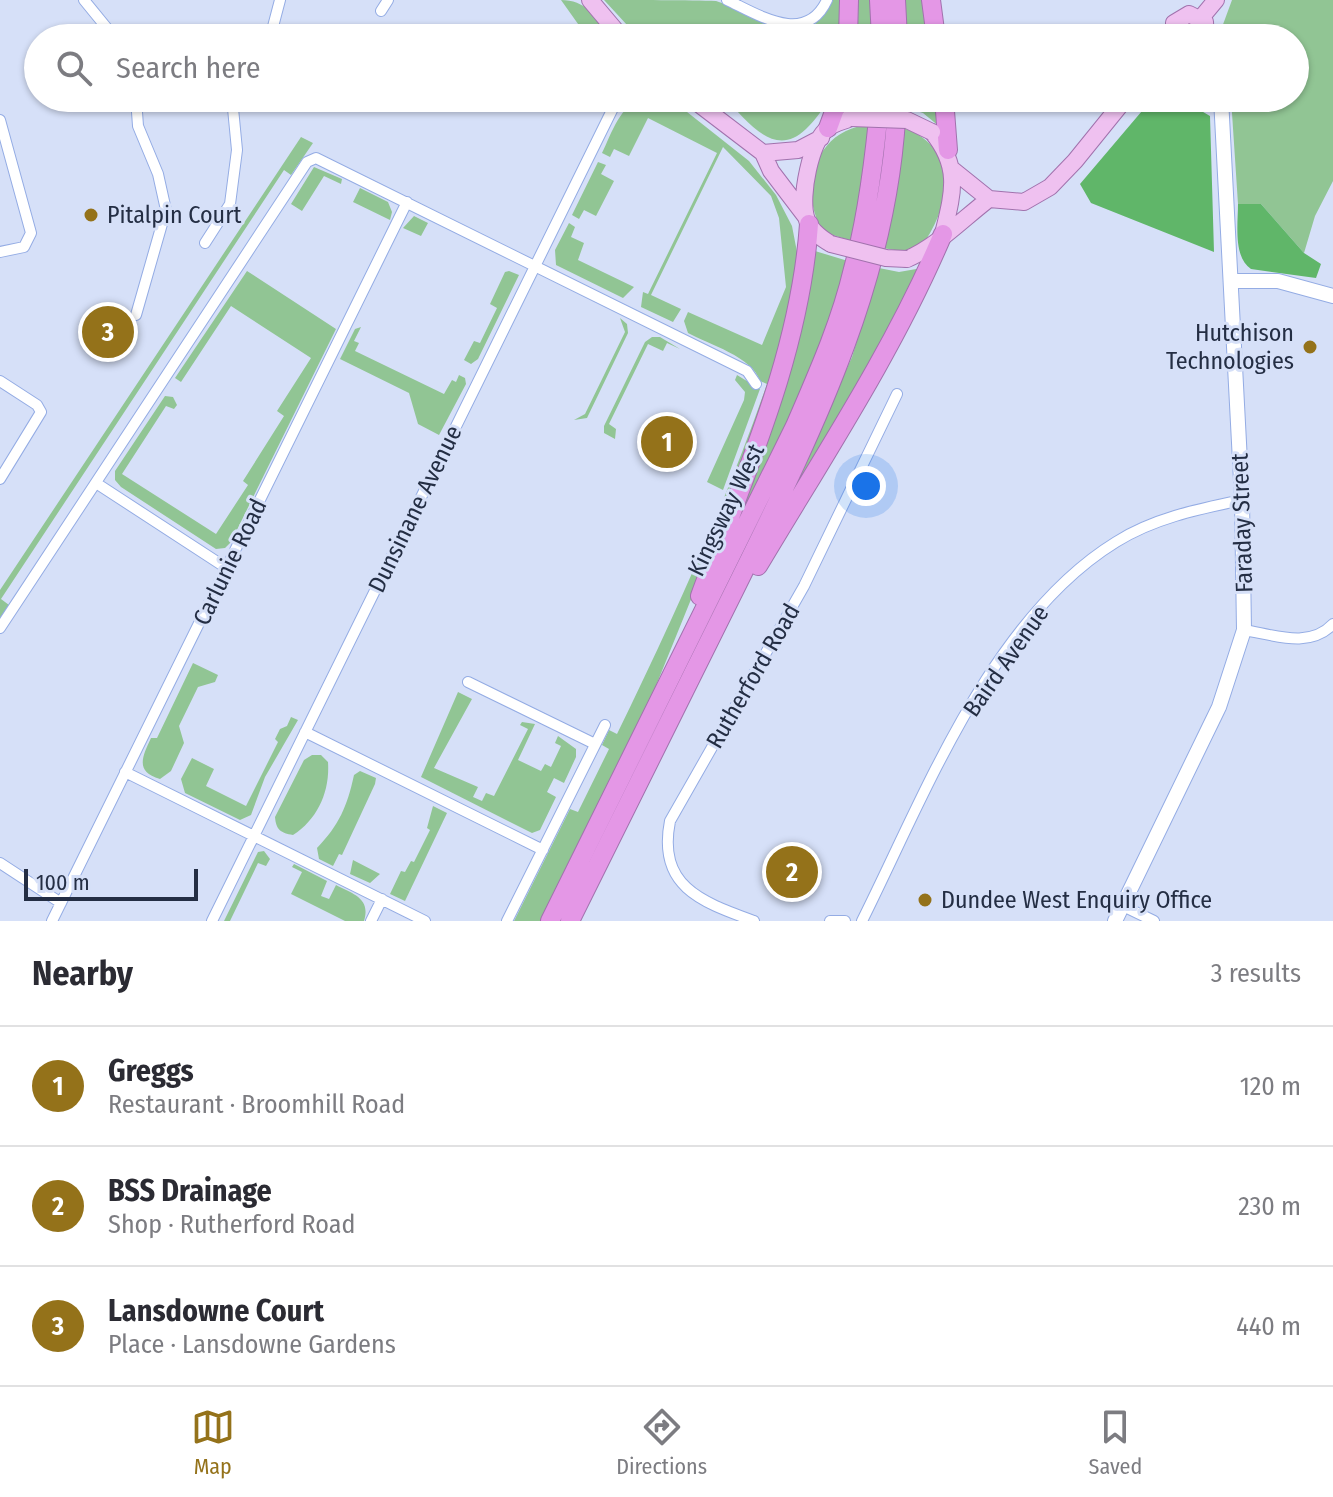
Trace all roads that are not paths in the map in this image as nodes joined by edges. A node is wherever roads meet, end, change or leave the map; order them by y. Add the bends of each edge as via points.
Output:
1 (84, 0) edge
2 (280, 0) edge
3 (388, 0) edge
4 (590, 0) edge
5 (727, 0) edge
6 (827, 0) edge
7 (849, 0) edge
8 (879, 0) edge
9 (896, 0) edge
10 (931, 0) edge
11 (1216, 0) edge
12 (381, 11) dead end
13 (1201, 18) junction
14 (104, 24) edge
15 (274, 24) edge
16 (610, 24) edge
17 (777, 24) edge
18 (799, 24) edge
19 (848, 24) edge
20 (880, 24) edge
21 (897, 24) edge
22 (934, 24) edge
23 (1176, 24) edge
24 (1205, 24) edge
25 (137, 112) edge
26 (233, 112) edge
27 (611, 112) edge
28 (709, 112) edge
29 (833, 112) edge
30 (878, 112) edge
31 (896, 112) edge
32 (945, 112) edge
33 (1114, 112) edge
34 (1222, 112) edge
35 (0, 120) edge
36 (824, 133) junction
37 (948, 150) junction
38 (763, 153) junction
39 (953, 170) junction
40 (989, 199) junction
41 (407, 202) junction
42 (807, 221) junction
43 (943, 234) junction
44 (205, 243) dead end
45 (0, 252) edge
46 (536, 265) junction
47 (1231, 281) junction
48 (1333, 296) edge
49 (136, 315) dead end
50 (0, 381) edge
51 (756, 384) dead end
52 (897, 394) dead end
53 (0, 479) edge
54 (96, 483) junction
55 (1242, 500) junction
56 (228, 569) junction
57 (1333, 624) edge
58 (0, 628) edge
59 (1244, 630) junction
60 (691, 678) junction
61 (468, 682) dead end
62 (666, 688) junction
63 (605, 725) dead end
64 (305, 732) junction
65 (595, 744) junction
66 (125, 772) junction
67 (255, 835) junction
68 (543, 850) junction
69 (0, 863) edge
70 (382, 899) junction
71 (61, 903) junction
72 (1123, 906) junction
73 (52, 921) edge
74 (212, 921) edge
75 (371, 921) edge
76 (425, 921) edge
77 (507, 921) edge
78 (550, 921) edge
79 (570, 921) edge
80 (754, 921) edge
81 (830, 921) edge
82 (845, 921) edge
83 (862, 921) edge
84 (1115, 921) edge
85 (1154, 921) edge

1 - 14 street
2 - 15 street
3 - 12 street
4 - 16 main road
5 - 17 street
6 - 18 street via 812,19
7 - 19 highway
8 - 20 highway
9 - 21 highway
10 - 22 highway
11 - 13 main road
13 - 23 main road via 1189,14
13 - 24 main road
25 - 49 street via 166,210
26 - 44 street via 237,150 230,204
27 - 46 street, Dunsinane Avenue
28 - 38 main road
29 - 36 highway
30 - 62 highway, Kingsway West via 853,270 828,348
31 - 60 highway, Kingsway West via 876,246 844,355 807,443
32 - 37 highway
33 - 40 main road via 1050,187 1024,202
34 - 47 street, Faraday Street
35 - 45 street via 30,242
36 - 37 main road, bridge via 851,118 907,120 932,132
36 - 38 main road via 798,150
36 - 42 main road via 806,177
37 - 39 main road
38 - 42 main road
39 - 40 main road
39 - 43 main road
40 - 43 main road
41 - 46 street
41 - 54 street via 326,161 307,162
41 - 56 street, Carlunie Road
42 - 43 main road, bridge via 831,244 886,258 907,259 925,252
42 - 62 highway via 805,280 778,383
43 - 60 highway via 869,381
46 - 51 street via 747,371
46 - 64 street, Dunsinane Avenue
47 - 48 street via 1278,281
47 - 55 street, Faraday Street
50 - 53 street via 41,412
52 - 80 street, Rutherford Road via 804,586 670,821 668,854 679,881 701,899
54 - 56 street
54 - 58 street
55 - 59 street, Faraday Street
55 - 83 street, Baird Avenue via 1184,512 1118,540 1087,561 1047,601 971,706
56 - 66 street, Carlunie Road
57 - 59 street via 1311,640
59 - 72 street, Faraday Street via 1219,707
60 - 79 highway, Kingsway West
61 - 65 street
62 - 78 highway, Kingsway West
63 - 65 street
64 - 67 street, Dunsinane Avenue
64 - 68 street
65 - 68 street
66 - 67 street
66 - 71 street, Carlunie Road
67 - 70 street
67 - 74 street, Dunsinane Avenue
68 - 77 street
69 - 71 street
70 - 75 street
70 - 76 street
71 - 73 street, Carlunie Road
72 - 84 street, Faraday Street
72 - 85 street
81 - 82 street

